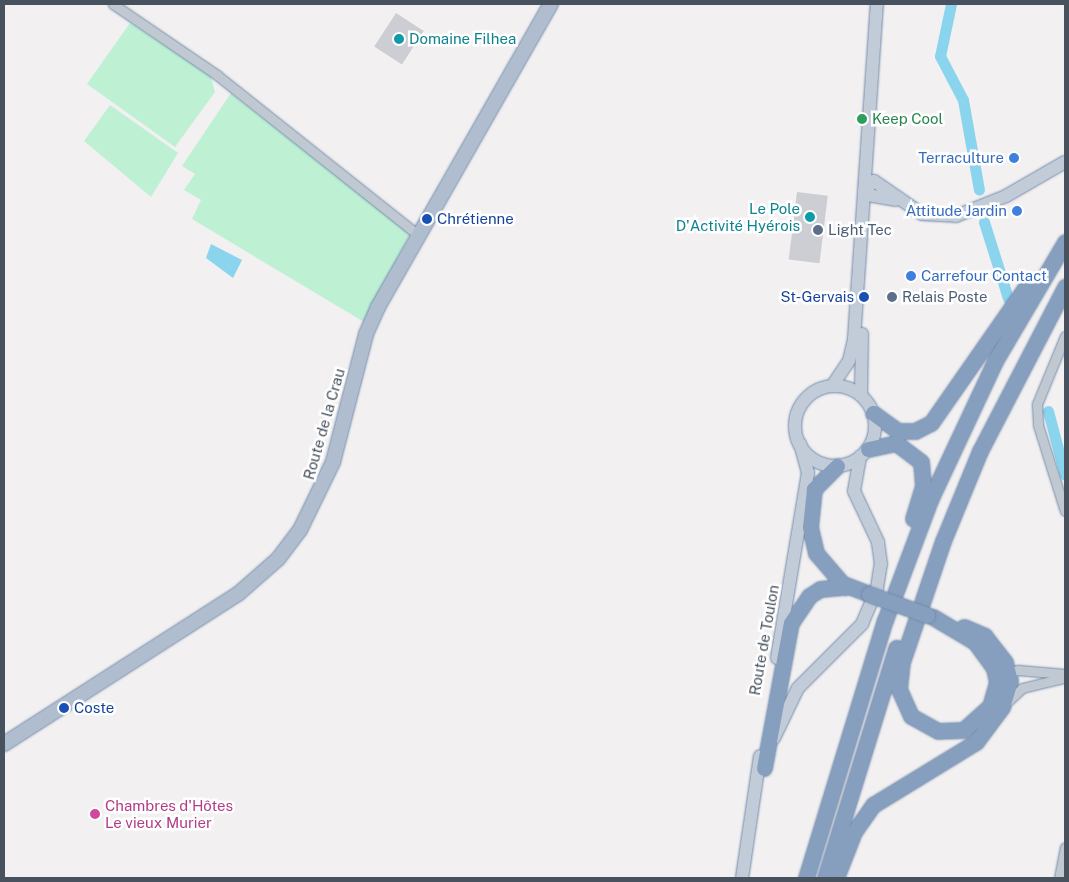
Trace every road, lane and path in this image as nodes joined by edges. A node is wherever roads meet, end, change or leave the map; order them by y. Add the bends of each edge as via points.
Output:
1 (113, 4) edge
2 (551, 4) edge
3 (877, 4) edge
4 (874, 37) junction
5 (1065, 162) edge
6 (868, 189) junction
7 (1065, 229) edge
8 (418, 235) junction
9 (1065, 242) edge
10 (1065, 277) edge
11 (1065, 287) edge
12 (1065, 336) edge
13 (832, 386) junction
14 (861, 395) junction
15 (873, 413) junction
16 (800, 444) junction
17 (864, 453) junction
18 (837, 466) junction
19 (1065, 512) edge
20 (803, 514) junction
21 (845, 586) junction
22 (930, 616) junction
23 (1065, 676) edge
24 (1008, 680) junction
25 (4, 744) edge
26 (764, 768) junction
27 (747, 842) junction
28 (1065, 848) edge
29 (742, 878) edge
30 (797, 878) edge
31 (806, 878) edge
32 (825, 878) edge
33 (836, 878) edge
34 (1059, 878) edge

1 - 8 street via 217,75
2 - 8 main road, Route de la Crau
3 - 4 main road
4 - 6 main road
4 - 6 main road via 865,158
5 - 6 main road via 1006,196 956,216 922,214
6 - 13 main road via 854,339 849,361
6 - 14 main road
7 - 15 highway via 940,415 925,427 905,432 886,425
8 - 25 main road, Route de la Crau via 366,334 333,462 317,500 278,559 204,619
9 - 31 highway via 995,361 930,500 882,630
10 - 32 highway via 1004,382 939,529 888,673
11 - 24 highway via 960,496 910,632 899,689 918,723 951,732 963,730 982,717
12 - 19 street via 1037,404 1038,424
13 - 14 main road
13 - 16 main road via 814,393 801,407 796,419
14 - 15 main road
15 - 17 main road via 874,437
16 - 18 main road via 815,460
16 - 20 main road, Route de Toulon via 808,473
17 - 18 main road
17 - 26 main road, Route de Toulon via 854,491 878,542 881,564 877,588 862,624 798,688
17 - 30 highway via 885,443 906,447 921,462 924,486 862,660
18 - 21 highway via 814,489 810,528 816,553
20 - 21 highway via 812,558 825,574
20 - 27 main road, Route de Toulon
21 - 22 highway, bridge
21 - 26 highway via 820,589 809,596 792,623
22 - 24 highway via 975,642
22 - 24 highway via 985,636
23 - 24 street
23 - 24 street
24 - 33 highway via 1002,707 989,729 965,750 873,805 854,832
26 - 27 main road, Route de Toulon
27 - 29 main road, Route de Toulon
28 - 34 street

